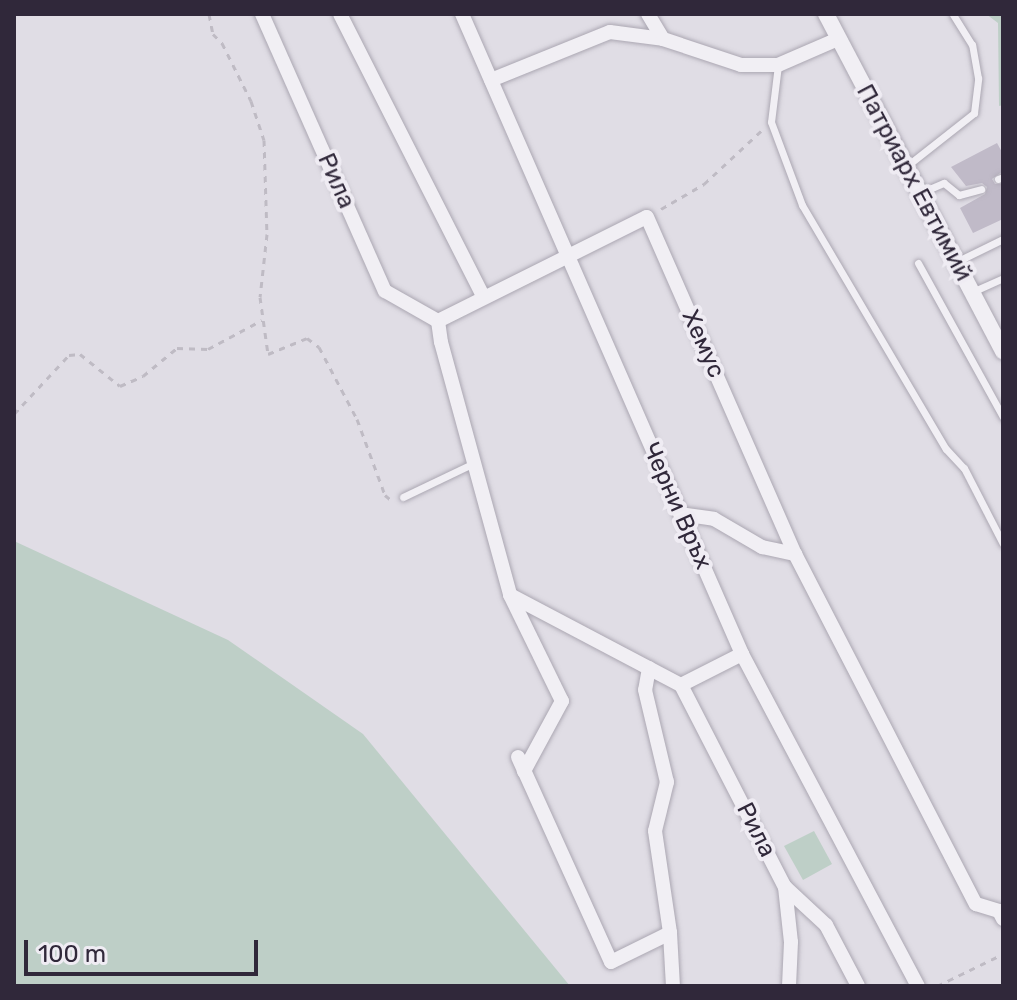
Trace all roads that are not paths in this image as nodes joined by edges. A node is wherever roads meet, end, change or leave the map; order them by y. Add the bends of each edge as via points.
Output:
1 (262, 14) edge
2 (340, 14) edge
3 (462, 14) edge
4 (648, 14) edge
5 (826, 14) edge
6 (953, 14) edge
7 (663, 39) junction
8 (838, 39) junction
9 (778, 65) junction
10 (491, 80) junction
11 (906, 166) junction
12 (981, 189) dead end
13 (920, 193) junction
14 (1003, 239) edge
15 (567, 255) junction
16 (956, 262) junction
17 (918, 263) dead end
18 (1003, 278) edge
19 (972, 292) junction
20 (483, 296) junction
21 (438, 321) junction
22 (1001, 343) edge
23 (1003, 417) edge
24 (474, 463) junction
25 (403, 497) road end
26 (680, 514) junction
27 (1003, 544) edge
28 (795, 554) junction
29 (510, 595) junction
30 (742, 654) junction
31 (649, 668) junction
32 (681, 685) junction
33 (785, 887) junction
34 (1003, 919) edge
35 (670, 933) junction
36 (673, 986) edge
37 (789, 986) edge
38 (858, 986) edge
39 (918, 986) edge

1 - 21 street, Рила via 385,291
2 - 20 street
3 - 10 street, Черни Връх
4 - 7 street
5 - 8 street, Патриарх Евтимий
6 - 11 lane via 972,45 978,78 974,113
7 - 9 street via 741,65
7 - 10 street via 610,32
8 - 9 street
8 - 11 street, Патриарх Евтимий
9 - 27 lane via 771,122 802,205 946,449 964,468
10 - 15 street, Черни Връх
11 - 13 street, Патриарх Евтимий
12 - 13 lane via 959,195 944,183
13 - 16 street, Патриарх Евтимий
14 - 16 lane
15 - 20 street
15 - 26 street, Черни Връх
15 - 28 street, Хемус via 647,217
16 - 19 street, Патриарх Евтимий
17 - 23 lane
18 - 19 lane
19 - 22 street, Патриарх Евтимий
20 - 21 street
21 - 24 street
24 - 25 lane
24 - 29 street
26 - 28 street via 714,519 762,547
26 - 30 street, Черни Връх
28 - 34 street, Хемус via 976,904 999,911
29 - 31 street
29 - 35 street via 562,701 521,764 611,962
30 - 32 street
30 - 39 street, Черни Връх
31 - 32 street
31 - 35 street via 645,690 667,782 655,831
32 - 33 street, Рила
33 - 37 street, Рила
33 - 38 street via 826,925
35 - 36 street

